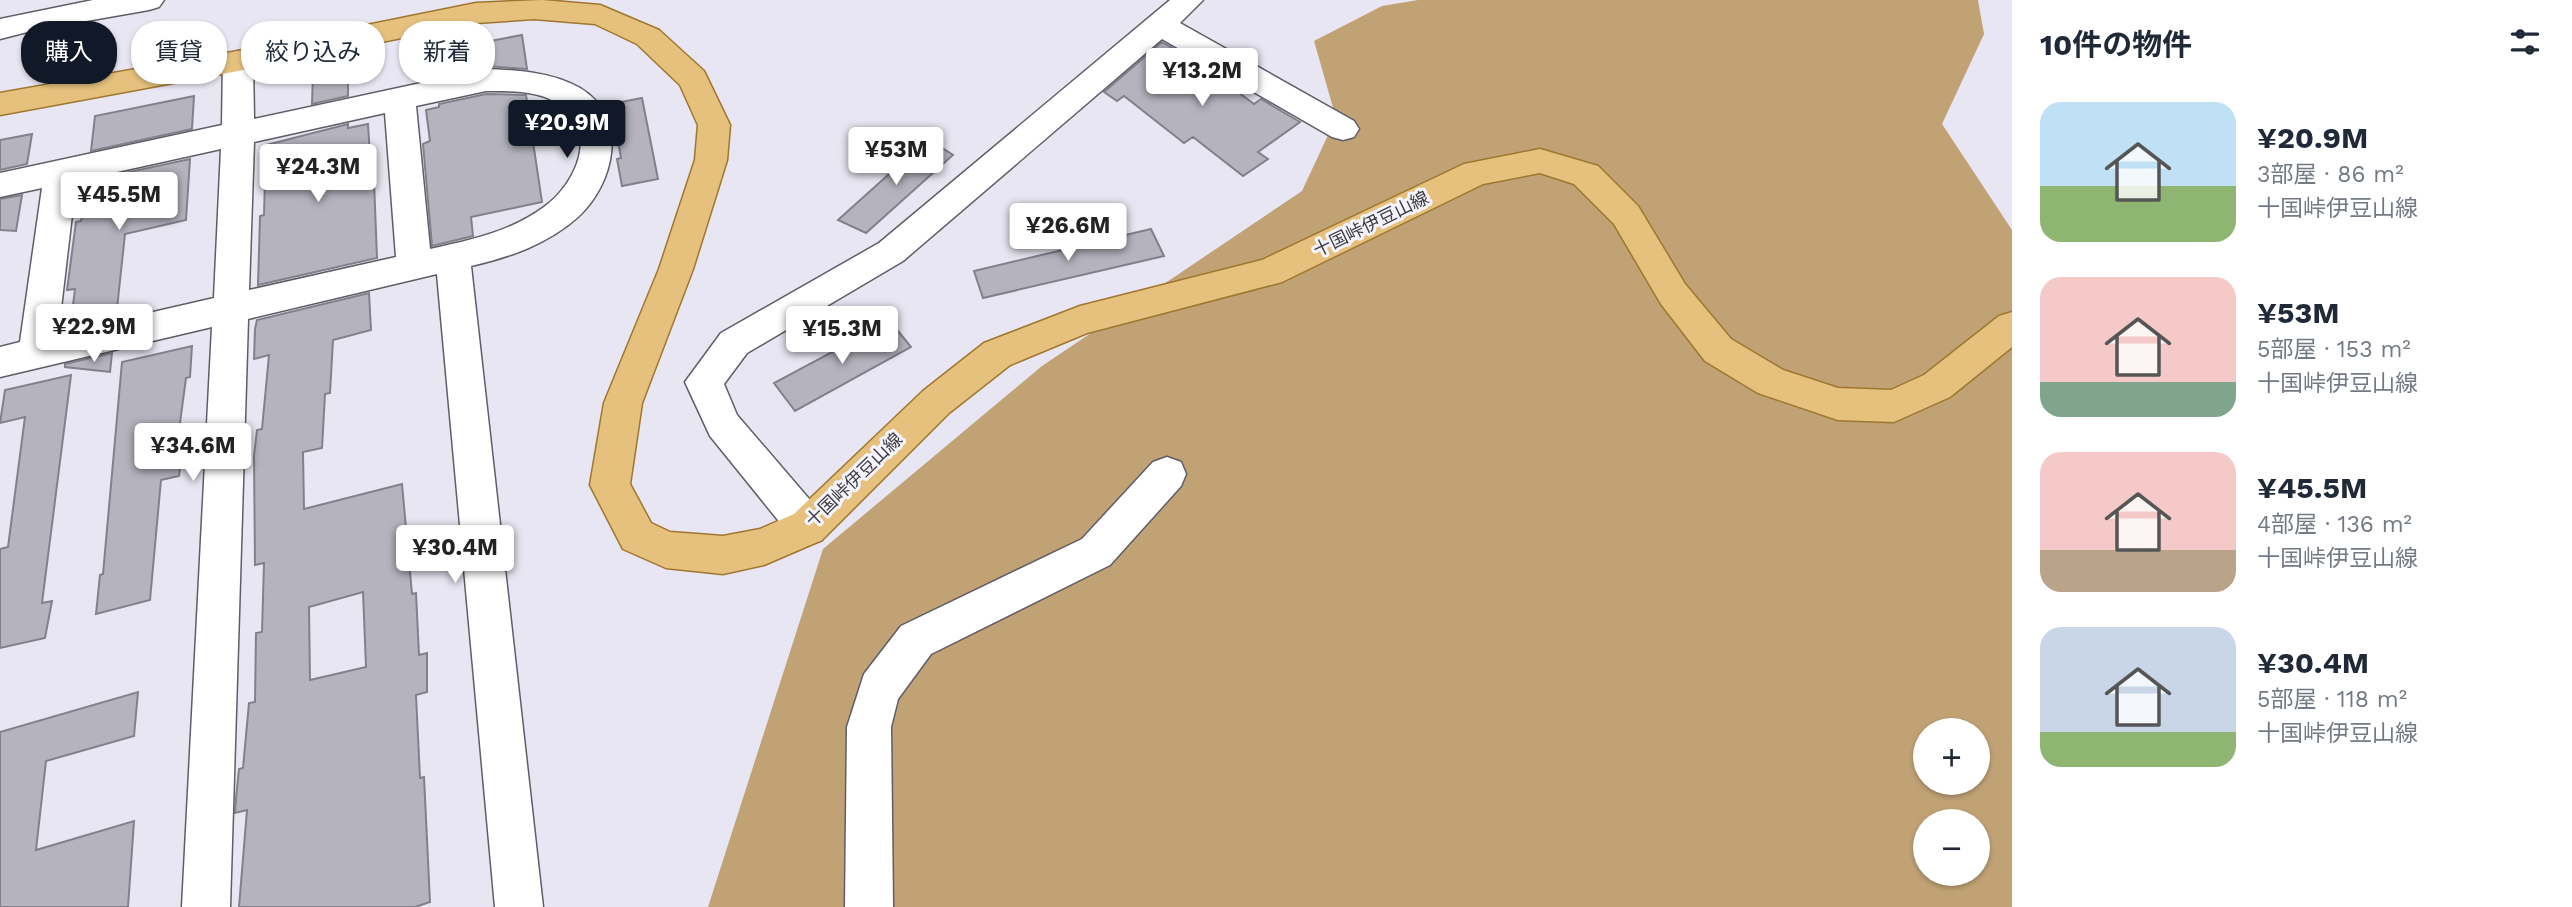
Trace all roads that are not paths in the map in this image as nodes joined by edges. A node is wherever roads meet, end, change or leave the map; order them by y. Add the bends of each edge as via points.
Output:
1 (149, 0) edge
2 (1188, 0) edge
3 (530, 5) edge
4 (1159, 24) junction
5 (0, 30) edge
6 (238, 61) junction
7 (400, 98) junction
8 (0, 104) edge
9 (1343, 129) dead end
10 (238, 134) junction
11 (61, 172) junction
12 (0, 185) edge
13 (453, 257) junction
14 (414, 267) junction
15 (230, 309) junction
16 (2012, 326) edge
17 (37, 354) junction
18 (0, 362) edge
19 (1167, 474) dead end
20 (808, 527) junction
21 (206, 907) edge
22 (519, 907) edge
23 (869, 907) edge

1 - 5 street
2 - 4 street
3 - 6 main road, 十国峠伊豆山線
3 - 20 main road, 十国峠伊豆山線 via 600,15 648,37 692,79 714,125 711,160 676,269 623,403 610,485 637,536 666,550 723,555 764,547
4 - 9 street
4 - 20 street via 891,252 734,343 704,382 723,425
6 - 8 main road, 十国峠伊豆山線
6 - 10 street
7 - 10 street
7 - 13 street via 486,80 523,80 560,91 584,105 594,124 593,171 579,195 529,233 500,246
7 - 14 street
10 - 11 street
10 - 15 street
11 - 12 street
11 - 17 street
13 - 14 street
13 - 22 street
14 - 15 street
15 - 17 street
15 - 21 street
16 - 20 main road, 十国峠伊豆山線 via 1937,386 1894,406 1838,404 1771,382 1718,350 1673,294 1626,215 1586,175 1540,161 1476,173 1270,272 1080,320 997,354 936,402
17 - 18 street
19 - 23 street via 1096,552 916,640 879,689 869,727

